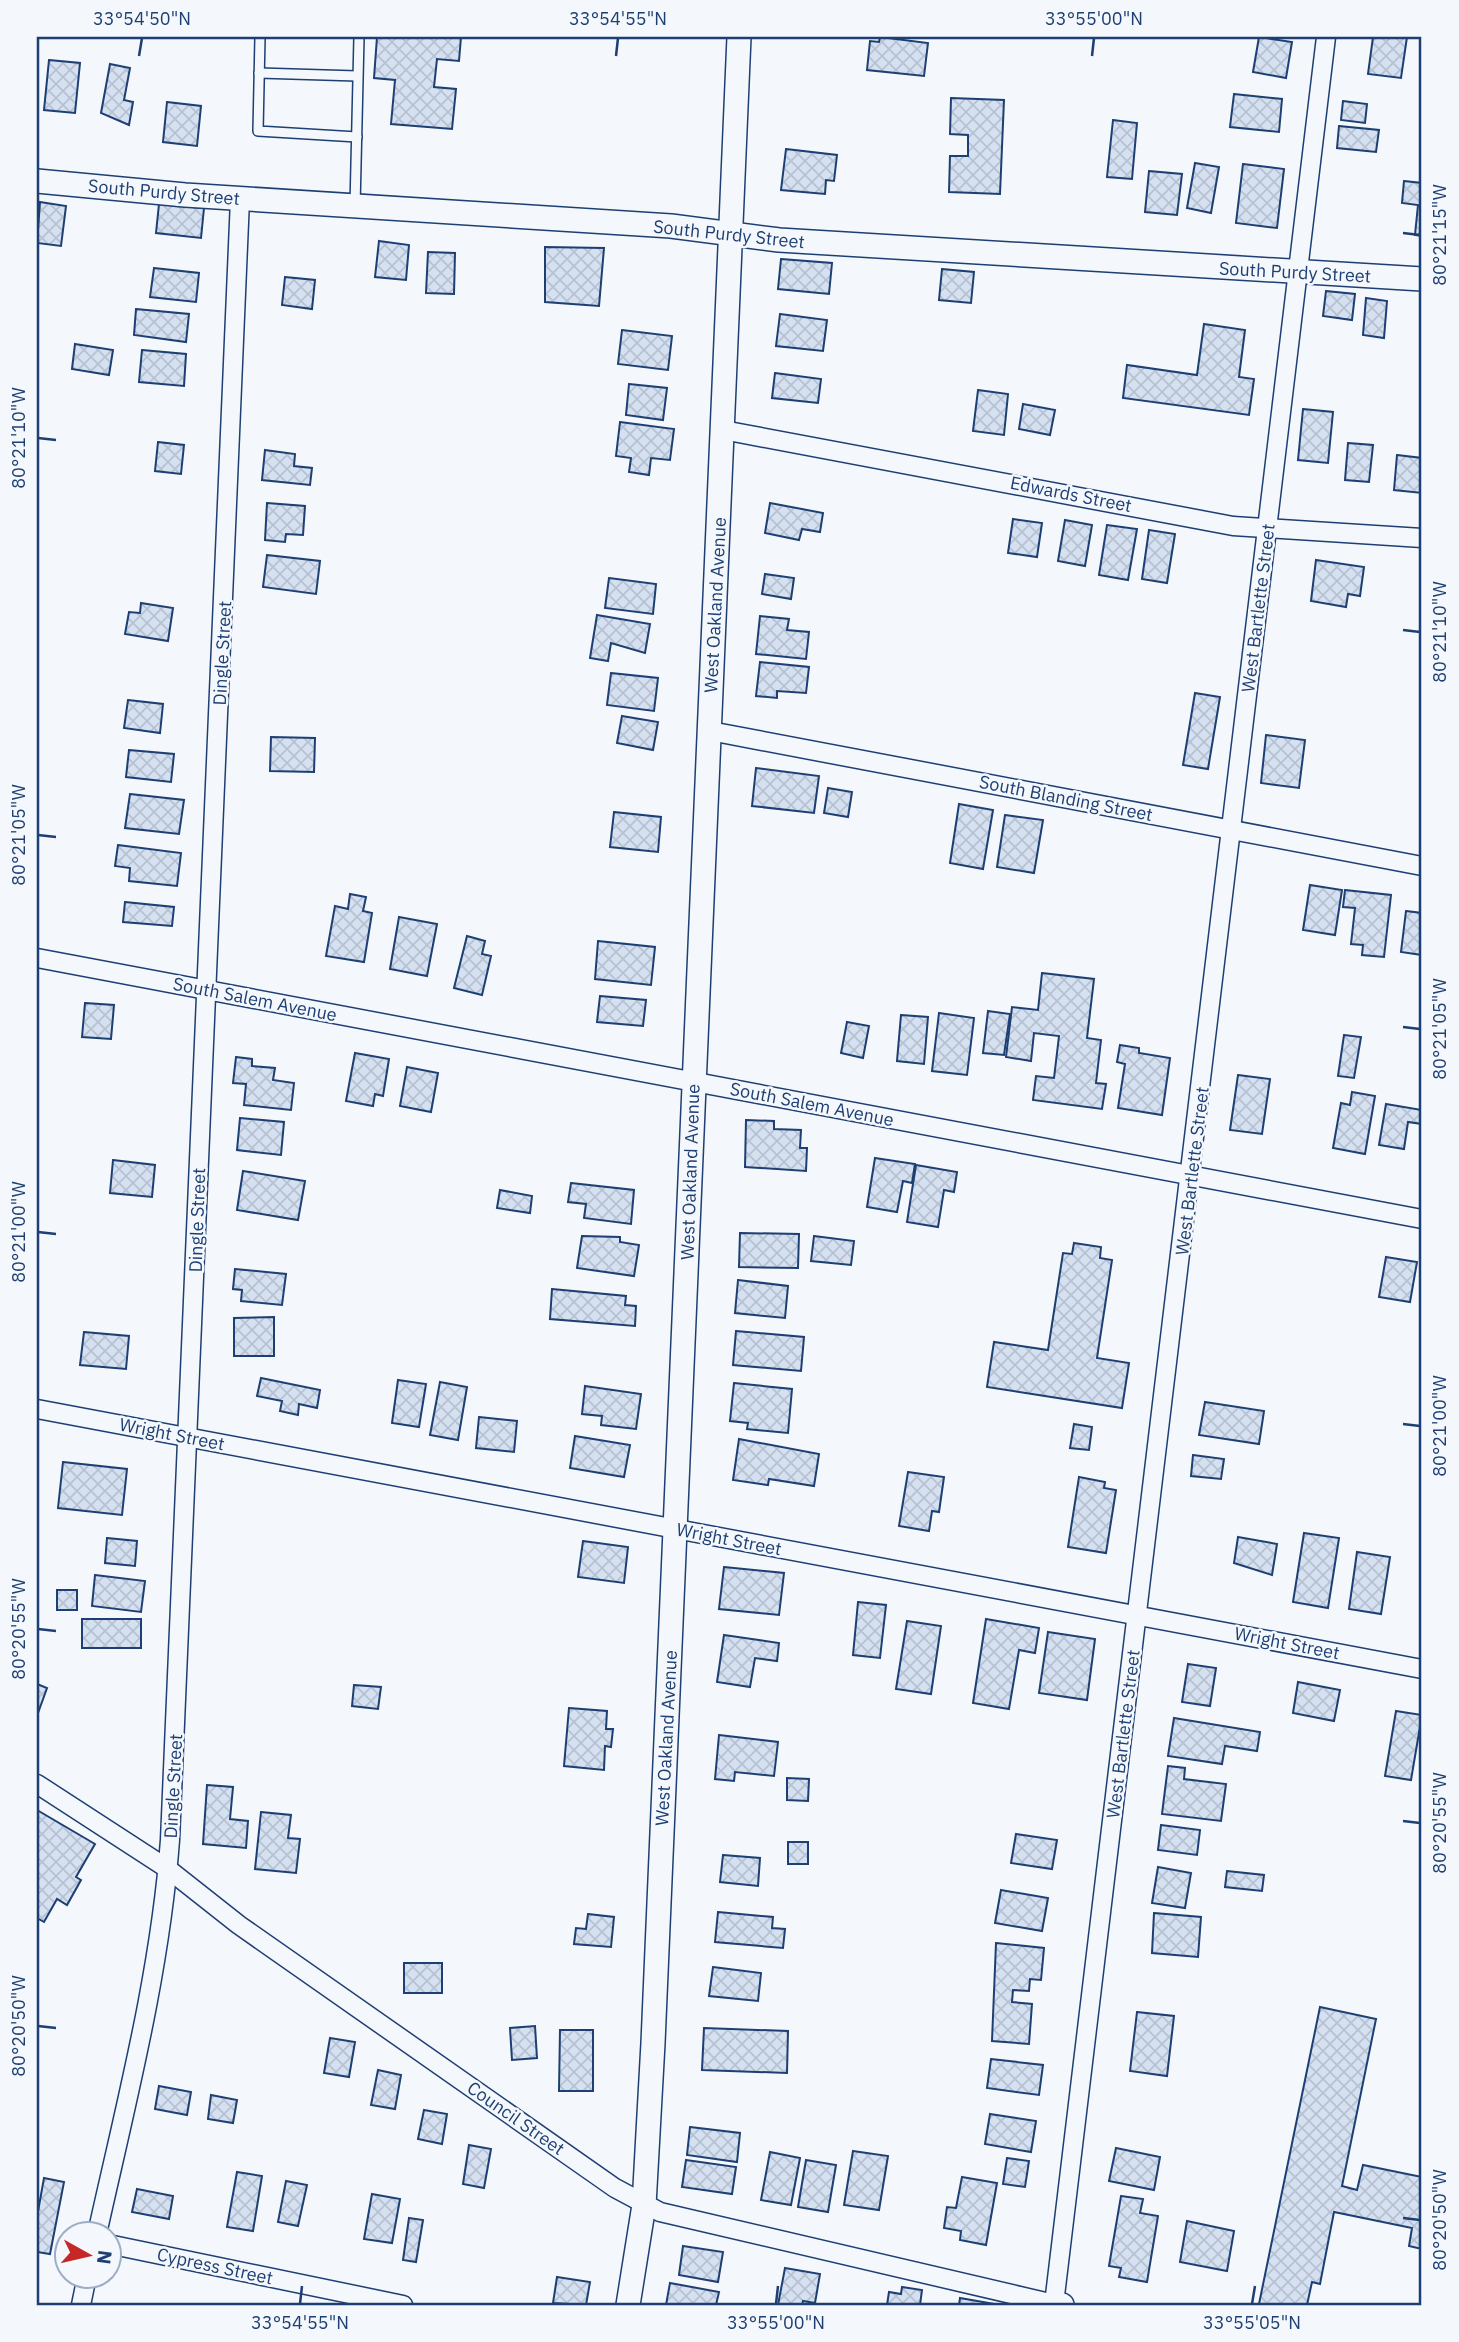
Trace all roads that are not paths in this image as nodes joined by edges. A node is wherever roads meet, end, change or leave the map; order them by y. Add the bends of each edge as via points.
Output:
1 (260, 37) edge
2 (359, 37) edge
3 (738, 37) edge
4 (1326, 37) edge
5 (259, 72) junction
6 (358, 76) junction
7 (357, 137) junction
8 (37, 181) edge
9 (240, 199) junction
10 (355, 206) junction
11 (731, 234) junction
12 (1298, 272) junction
13 (1422, 279) edge
14 (723, 430) junction
15 (1267, 530) junction
16 (1422, 538) edge
17 (710, 731) junction
18 (1231, 829) junction
19 (1422, 866) edge
20 (37, 958) edge
21 (206, 990) junction
22 (694, 1082) junction
23 (1191, 1175) junction
24 (1422, 1219) edge
25 (37, 1409) edge
26 (188, 1437) junction
27 (676, 1529) junction
28 (1138, 1615) junction
29 (1422, 1669) edge
30 (37, 1784) edge
31 (168, 1870) junction
32 (644, 2205) junction
33 (100, 2220) edge
34 (122, 2248) edge
35 (403, 2305) edge
36 (628, 2305) edge
37 (1057, 2305) edge

1 - 5 lane
2 - 6 lane
3 - 11 street, West Oakland Avenue
4 - 12 street, West Bartlette Street
5 - 6 lane
5 - 7 lane via 258,131
6 - 7 lane
7 - 10 lane
8 - 9 street, South Purdy Street
9 - 10 street, South Purdy Street
9 - 21 street, Dingle Street
10 - 11 street, South Purdy Street via 671,226
11 - 12 street, South Purdy Street
11 - 14 street, West Oakland Avenue
12 - 13 street, South Purdy Street
12 - 15 street, West Bartlette Street
14 - 15 street, Edwards Street
14 - 17 street, West Oakland Avenue
15 - 16 street, Edwards Street
15 - 18 street, West Bartlette Street
17 - 18 street, South Blanding Street
17 - 22 street, West Oakland Avenue
18 - 19 street, South Blanding Street
18 - 23 street, West Bartlette Street
20 - 21 street, South Salem Avenue
21 - 22 street, South Salem Avenue
21 - 26 street, Dingle Street
22 - 23 street, South Salem Avenue
22 - 27 street, West Oakland Avenue
23 - 24 street, South Salem Avenue
23 - 28 street, West Bartlette Street
25 - 26 street, Wright Street
26 - 27 street, Wright Street
26 - 31 street, Dingle Street
27 - 28 street, Wright Street
27 - 32 street, West Oakland Avenue
28 - 29 street, Wright Street
28 - 37 street, West Bartlette Street
30 - 31 street, Council Street
31 - 32 street, Council Street via 239,1925
31 - 33 street, Dingle Street via 150,1998
32 - 36 street, West Oakland Avenue
32 - 37 street, Council Street via 767,2239
34 - 35 street, Cypress Street

